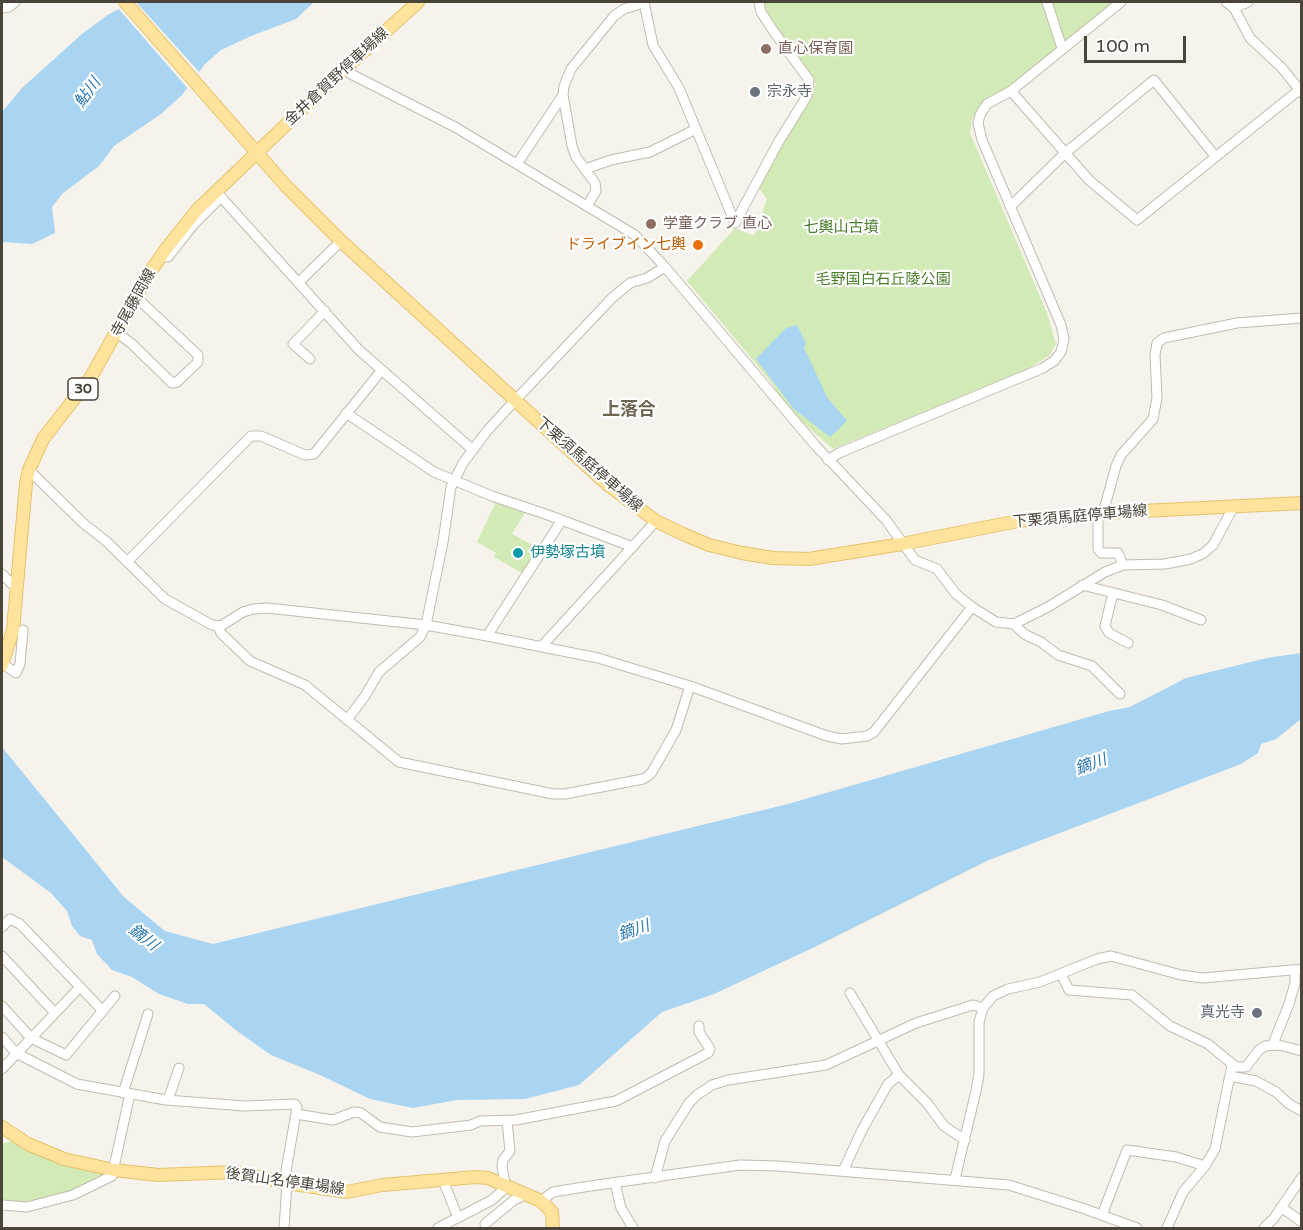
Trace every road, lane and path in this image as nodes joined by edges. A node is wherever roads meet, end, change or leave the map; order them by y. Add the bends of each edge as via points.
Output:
1 (15, 2) edge
2 (125, 2) edge
3 (418, 2) edge
4 (644, 2) edge
5 (759, 2) edge
6 (1047, 2) edge
7 (1121, 2) edge
8 (1248, 2) edge
9 (1230, 4) edge
10 (2, 8) edge
11 (1062, 48) junction
12 (343, 70) junction
13 (1011, 91) junction
14 (1300, 91) edge
15 (563, 94) junction
16 (696, 129) junction
17 (253, 148) junction
18 (1064, 154) junction
19 (1215, 156) junction
20 (516, 164) junction
21 (585, 170) junction
22 (587, 206) junction
23 (1010, 207) junction
24 (341, 241) junction
25 (161, 256) junction
26 (665, 267) junction
27 (299, 282) junction
28 (136, 297) junction
29 (324, 311) junction
30 (1302, 318) edge
31 (116, 333) junction
32 (310, 359) dead end
33 (381, 370) junction
34 (516, 400) junction
35 (346, 413) junction
36 (473, 450) junction
37 (828, 460) junction
38 (29, 470) junction
39 (453, 480) junction
40 (1302, 503) edge
41 (1233, 508) junction
42 (1100, 513) junction
43 (562, 520) junction
44 (656, 521) junction
45 (902, 544) junction
46 (633, 547) junction
47 (127, 562) junction
48 (1123, 565) junction
49 (2, 574) edge
50 (1082, 585) junction
51 (16, 588) junction
52 (1113, 593) junction
53 (972, 607) junction
54 (1201, 620) dead end
55 (1014, 624) junction
56 (218, 626) junction
57 (426, 626) junction
58 (23, 630) dead end
59 (487, 636) junction
60 (1128, 643) dead end
61 (542, 646) junction
62 (2, 664) edge
63 (690, 686) junction
64 (1120, 694) dead end
65 (347, 720) junction
66 (2, 927) edge
67 (2, 956) edge
68 (1298, 969) edge
69 (1061, 974) junction
70 (79, 988) junction
71 (850, 993) dead end
72 (115, 996) dead end
73 (2, 1006) edge
74 (983, 1008) junction
75 (102, 1010) junction
76 (55, 1013) junction
77 (148, 1014) dead end
78 (699, 1026) dead end
79 (2, 1037) edge
80 (31, 1038) junction
81 (878, 1041) junction
82 (1273, 1044) junction
83 (1302, 1051) edge
84 (16, 1053) junction
85 (1232, 1065) junction
86 (179, 1068) dead end
87 (2, 1069) edge
88 (899, 1075) junction
89 (1230, 1076) junction
90 (127, 1093) junction
91 (168, 1100) junction
92 (1302, 1111) edge
93 (296, 1114) junction
94 (507, 1120) junction
95 (2, 1126) edge
96 (965, 1140) junction
97 (1204, 1166) junction
98 (114, 1170) junction
99 (843, 1171) junction
100 (1302, 1177) edge
101 (655, 1178) junction
102 (955, 1179) junction
103 (443, 1180) junction
104 (285, 1183) junction
105 (615, 1183) junction
106 (504, 1184) junction
107 (527, 1194) junction
108 (541, 1201) junction
109 (2, 1205) edge
110 (1281, 1207) junction
111 (475, 1209) junction
112 (1102, 1215) junction
113 (458, 1218) junction
114 (1302, 1222) edge
115 (486, 1226) edge
116 (284, 1228) edge
117 (438, 1228) edge
118 (553, 1228) edge
119 (633, 1228) edge
120 (1137, 1228) edge
121 (1167, 1228) edge
122 (1264, 1228) edge

1 - 10 street
2 - 17 main road
3 - 12 main road, 金井倉賀野停車場線
4 - 15 street via 614,16 571,69
4 - 16 street via 653,45 679,88
5 - 16 street via 761,12 809,80 807,96 735,223
6 - 11 street
7 - 11 street
8 - 9 street
9 - 14 street via 1250,38
11 - 13 street
12 - 17 main road, 金井倉賀野停車場線
12 - 20 street via 455,127
13 - 18 street
13 - 23 street via 987,104 978,123
14 - 19 street
15 - 20 street
15 - 21 street via 572,146
16 - 21 street via 650,152
17 - 24 main road, 下栗須馬庭停車場線
17 - 25 main road, 寺尾藤岡線 / 30
18 - 19 street via 1137,220
18 - 19 street via 1154,80
18 - 23 street
20 - 22 street
21 - 22 street via 596,190
22 - 26 street via 635,235
23 - 37 street via 1061,325 1061,352 1043,368
24 - 27 street
24 - 34 main road, 下栗須馬庭停車場線
25 - 27 street via 168,257 221,197
25 - 28 main road, 寺尾藤岡線 / 30
26 - 34 street via 630,283 612,298
26 - 37 street
27 - 29 street
28 - 31 main road, 寺尾藤岡線 / 30
28 - 31 street via 198,355 198,362 172,383
29 - 32 street via 293,344
29 - 33 street
30 - 42 street via 1237,323 1164,338 1157,343 1153,419 1121,455
31 - 38 main road, 寺尾藤岡線 / 30 via 91,377 44,439
33 - 35 street
33 - 36 street
34 - 36 street
34 - 44 main road, 下栗須馬庭停車場線 via 608,485
35 - 39 street via 430,470
35 - 47 street via 311,455 261,436 251,436
36 - 39 street
37 - 45 street via 886,520
38 - 47 street
38 - 51 main road, 寺尾藤岡線 / 30
39 - 43 street
39 - 57 street
40 - 41 main road, 下栗須馬庭停車場線
41 - 42 main road, 下栗須馬庭停車場線
41 - 48 street via 1204,553 1165,564
42 - 45 main road, 下栗須馬庭停車場線 via 996,525
42 - 48 street via 1098,549 1101,553 1118,553
43 - 46 street
43 - 59 street
44 - 45 main road, 下栗須馬庭停車場線 via 709,545 773,558 809,559
44 - 46 street
45 - 53 street via 915,560 937,569
46 - 61 street
47 - 56 street via 165,599
48 - 50 street
49 - 51 street
50 - 52 street
50 - 55 street
51 - 62 main road, 寺尾藤岡線 / 30 via 13,630
52 - 54 street
52 - 60 street via 1105,626 1108,633
53 - 55 street via 996,622
53 - 63 street via 867,736 827,736
55 - 64 street via 1058,655 1092,666
56 - 57 street via 243,612 267,608
56 - 65 street via 250,661 305,685
57 - 59 street
57 - 65 street via 414,643 379,672
58 - 62 street via 16,673
59 - 61 street
61 - 63 street via 598,658
63 - 65 street via 676,730 648,776 565,795 404,765
66 - 70 street via 10,919 20,924
67 - 76 street
68 - 69 street via 1203,978 1111,956
68 - 82 street
69 - 74 street via 993,996
69 - 85 street via 1069,990 1132,995 1170,1026 1208,1044
70 - 75 street
70 - 76 street
71 - 81 street
72 - 75 street
73 - 80 street
74 - 81 street via 973,1005 942,1014
74 - 96 street via 979,1022 979,1074
75 - 80 street via 66,1055
76 - 80 street
77 - 90 street
78 - 94 street via 710,1049 708,1053 616,1101
79 - 84 street
80 - 84 street
81 - 88 street
81 - 101 street via 826,1065 728,1080 704,1090 689,1104 665,1141
82 - 83 street
82 - 85 street via 1259,1050 1246,1067
84 - 87 street
84 - 90 street via 77,1084
85 - 89 street
86 - 91 street
88 - 96 street via 944,1126
88 - 99 street via 888,1084
89 - 92 street via 1256,1081
89 - 97 street via 1215,1149
90 - 91 street
90 - 98 street
91 - 93 street via 245,1106 295,1104
93 - 94 street via 333,1120 361,1113 380,1127 412,1132
93 - 104 street
94 - 106 street via 510,1151 503,1160
95 - 98 main road, 後賀山名停車場線 via 28,1144
96 - 102 street
97 - 112 street via 1176,1157 1127,1150
97 - 121 street via 1183,1192
98 - 104 main road, 後賀山名停車場線 via 158,1175 235,1172
98 - 109 street via 112,1176 73,1195 27,1207
99 - 101 street via 740,1165
99 - 102 street
100 - 110 street
101 - 105 street
102 - 112 street via 1009,1185
103 - 104 main road, 後賀山名停車場線 via 347,1192
103 - 106 main road, 後賀山名停車場線 via 476,1177
103 - 113 street
104 - 116 street
105 - 108 street via 553,1192
105 - 119 street via 621,1208
106 - 107 main road, 後賀山名停車場線
106 - 111 street via 492,1200
107 - 108 main road, 後賀山名停車場線
107 - 115 street via 514,1200
108 - 118 main road via 552,1212
110 - 114 street
110 - 122 street
111 - 113 street
111 - 115 street
112 - 120 street
113 - 117 street

